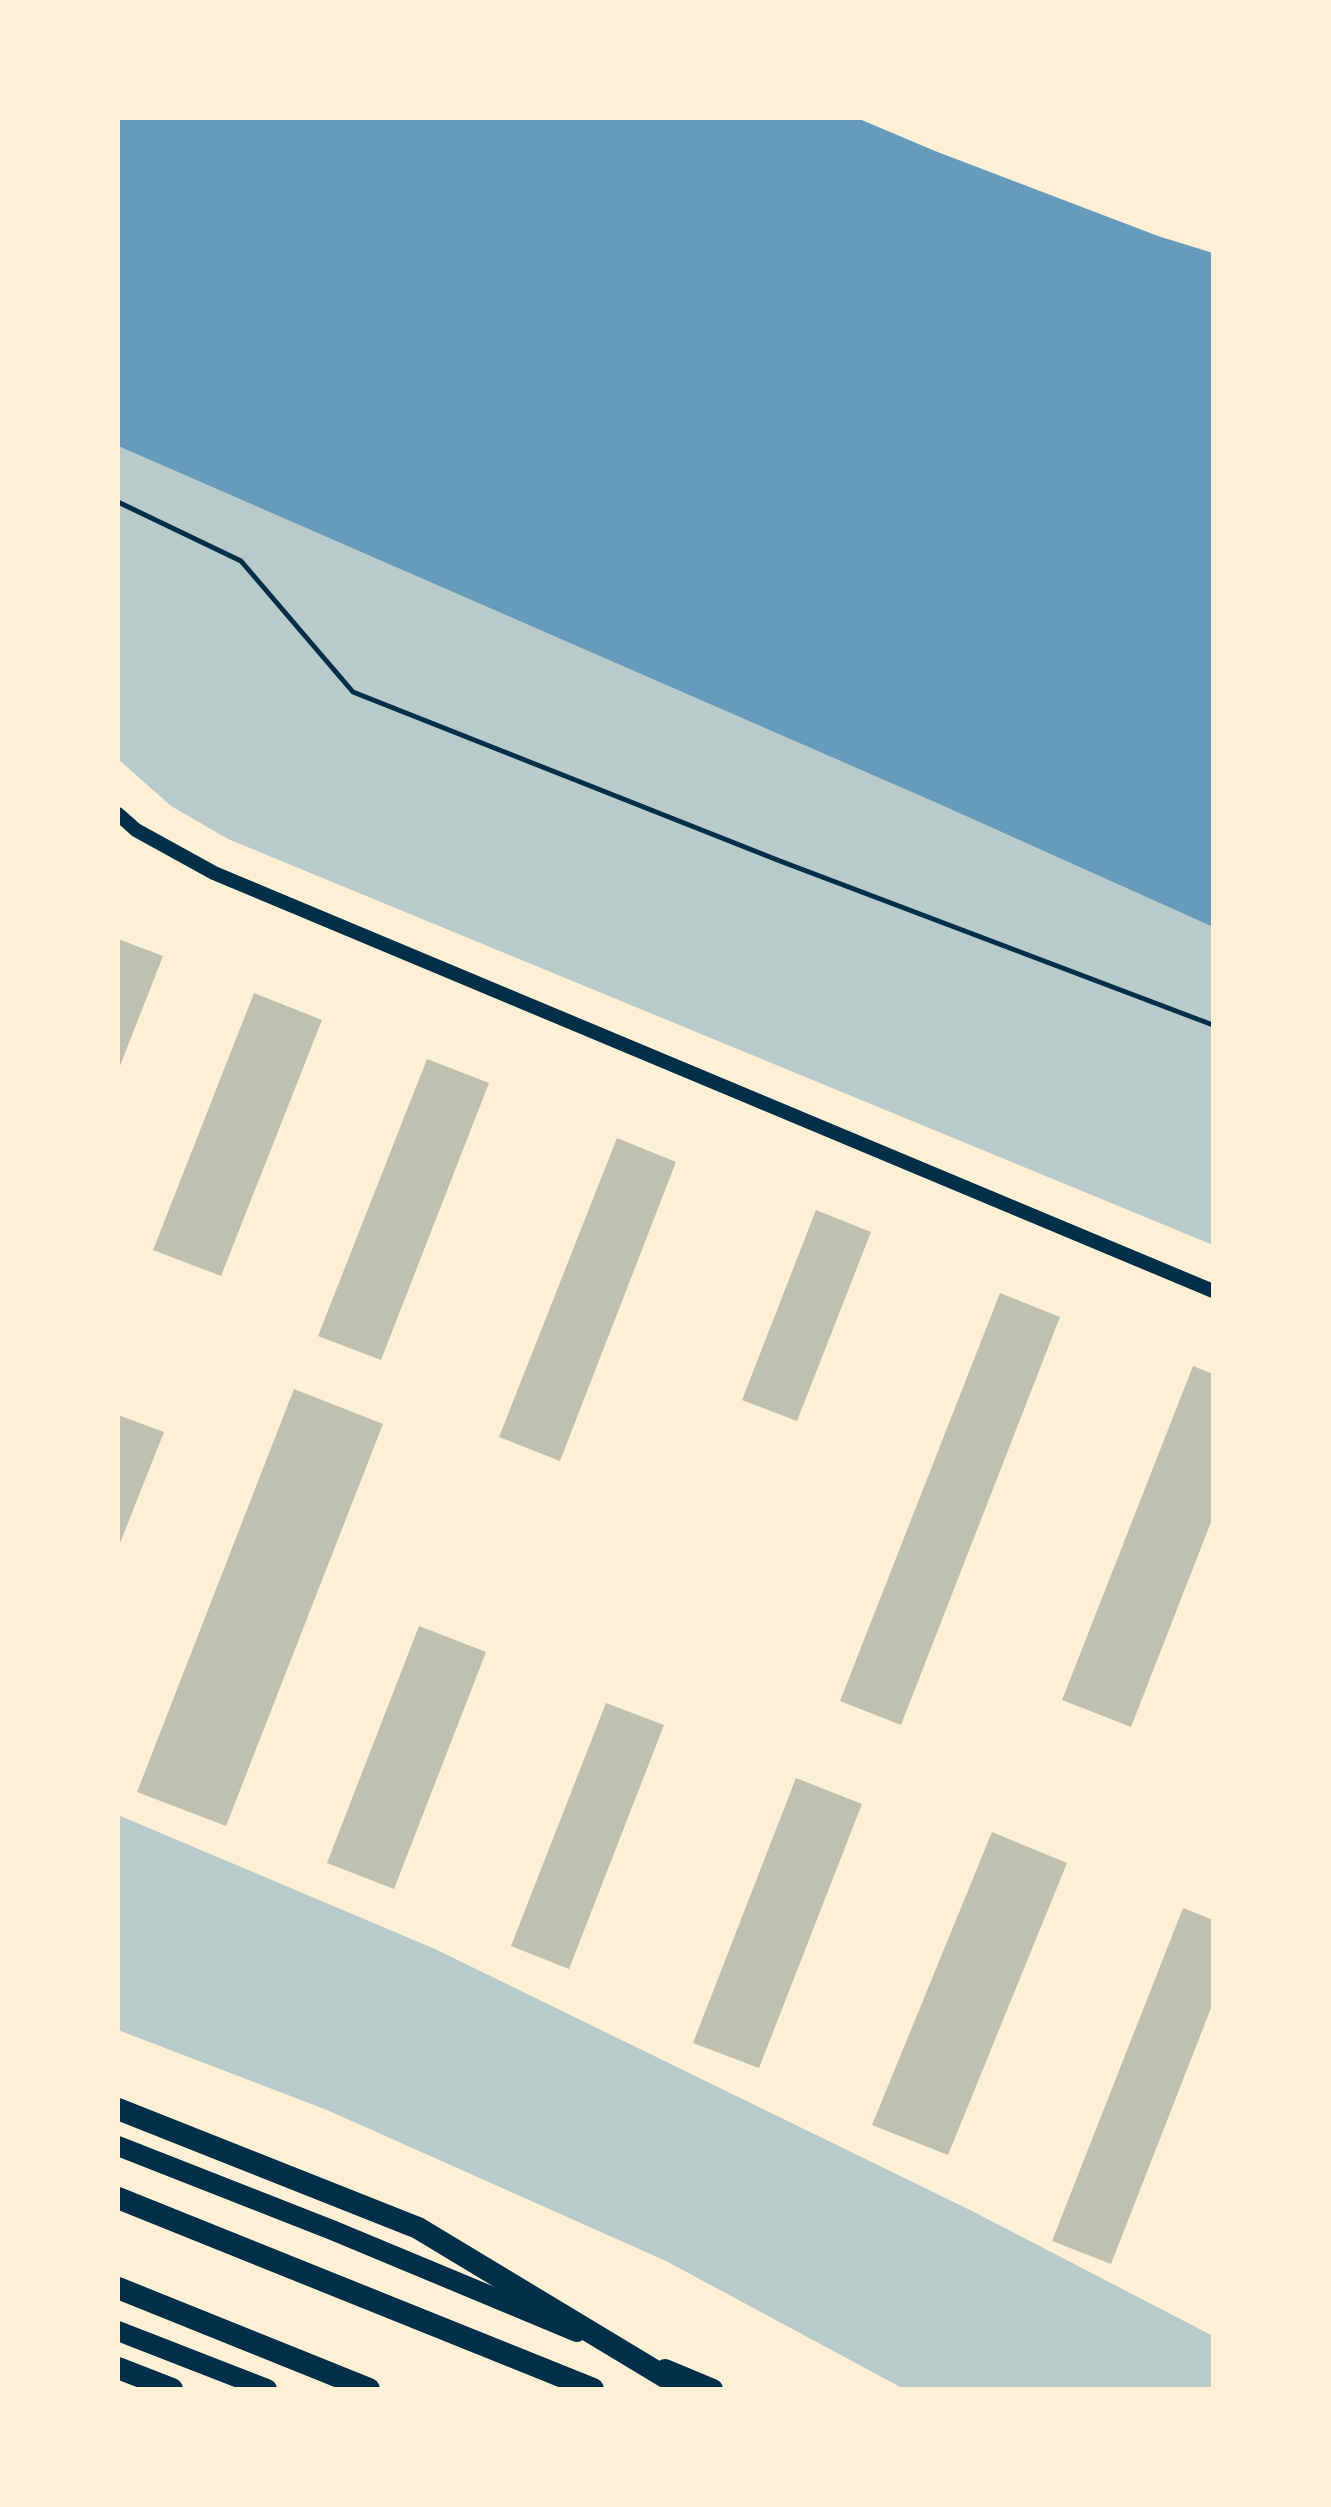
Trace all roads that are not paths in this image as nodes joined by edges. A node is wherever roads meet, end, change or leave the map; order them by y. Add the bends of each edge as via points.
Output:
1 (118, 814) edge
2 (1213, 1291) edge
3 (118, 2109) edge
4 (118, 2146) edge
5 (118, 2198) edge
6 (118, 2288) edge
7 (118, 2331) edge
8 (118, 2368) edge
9 (172, 2389) edge
10 (267, 2389) edge
11 (369, 2389) edge
12 (593, 2389) edge
13 (685, 2389) edge
14 (713, 2389) edge

1 - 2 street via 136,830 214,873
3 - 13 highway via 418,2228
4 - 14 main road
5 - 12 highway
6 - 11 highway
7 - 10 main road
8 - 9 highway

